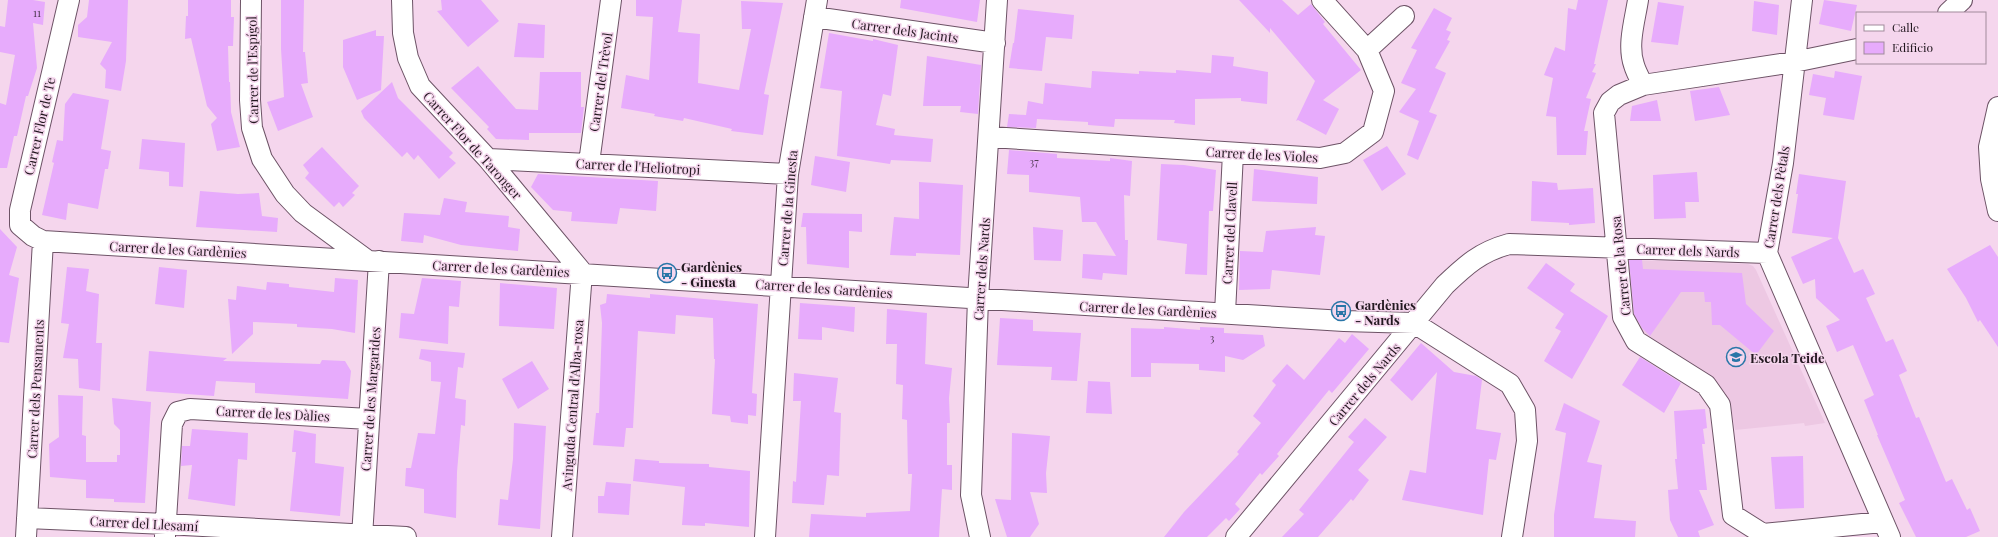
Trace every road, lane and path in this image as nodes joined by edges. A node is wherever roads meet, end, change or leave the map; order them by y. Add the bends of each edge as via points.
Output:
1 (69, 0) edge
2 (251, 0) edge
3 (402, 0) edge
4 (611, 0) edge
5 (998, 0) edge
6 (1322, 0) edge
7 (1638, 0) edge
8 (1802, 0) edge
9 (1962, 0) edge
10 (816, 9) edge
11 (1949, 12) edge
12 (1404, 16) dead end
13 (995, 43) junction
14 (1856, 49) edge
15 (1367, 50) junction
16 (1794, 62) junction
17 (1643, 85) junction
18 (1998, 107) edge
19 (990, 137) junction
20 (1233, 153) junction
21 (488, 159) junction
22 (589, 163) junction
23 (788, 174) junction
24 (1998, 211) edge
25 (43, 241) junction
26 (1617, 247) junction
27 (1767, 253) junction
28 (373, 260) junction
29 (582, 272) junction
30 (780, 285) junction
31 (978, 299) junction
32 (1225, 313) junction
33 (1414, 323) junction
34 (369, 419) junction
35 (26, 528) edge
36 (1886, 529) edge
37 (165, 530) edge
38 (362, 535) edge
39 (406, 537) edge
40 (562, 537) edge
41 (765, 537) edge
42 (980, 537) edge
43 (1236, 537) edge
44 (1512, 537) edge

1 - 25 street, Carrer Flor de Te via 20,210 20,226
2 - 28 street, Carrer de l'Espígol via 250,100 252,128 262,159 285,194 303,213
3 - 21 street, Carrer Flor de Taronger via 403,33 408,58 420,86
4 - 22 street, Carrer del Trèvol
5 - 13 street, Carrer dels Nards
6 - 15 street, Carrer de les Violes
7 - 17 street via 1632,57
8 - 16 street, Carrer dels Pètals
9 - 11 street
10 - 13 street, Carrer dels Jacints
10 - 23 street, Carrer de la Ginesta
12 - 15 street
13 - 19 street, Carrer dels Nards
14 - 16 street, Carrer de la Rosa
15 - 20 street, Carrer de les Violes via 1384,91 1372,132 1345,153 1320,158
16 - 17 street, Carrer de la Rosa
16 - 27 street, Carrer dels Pètals via 1783,163
17 - 26 street, Carrer de la Rosa via 1619,94 1610,102 1604,113
18 - 24 street via 1989,147 1991,179
19 - 20 street, Carrer de les Violes
19 - 31 street, Carrer dels Nards
20 - 32 street, Carrer del Clavell
21 - 22 street, Carrer de l'Heliotropi
21 - 29 street, Carrer Flor de Taronger
22 - 23 street, Carrer de l'Heliotropi
23 - 30 street, Carrer de la Ginesta
25 - 28 street, Carrer de les Gardènies
25 - 35 street, Carrer dels Pensaments
26 - 27 street, Carrer dels Nards
26 - 33 street, Carrer dels Nards via 1509,244 1491,249 1469,262
26 - 36 street, Carrer de la Rosa via 1623,318 1636,341 1706,385 1720,404 1733,515 1763,534
27 - 36 street, Carrer dels Pètals
28 - 29 street, Carrer de les Gardènies
28 - 34 street, Carrer de les Margarides
29 - 30 street, Carrer de les Gardènies
29 - 40 street, Avinguda Central d'Alba-rosa
30 - 31 street, Carrer de les Gardènies
30 - 41 street, Carrer de la Ginesta
31 - 32 street, Carrer de les Gardènies
31 - 42 street, Carrer dels Nards via 971,495
32 - 33 street, Carrer de les Gardènies
33 - 43 street, Carrer dels Nards
33 - 44 street via 1510,384 1525,410 1527,441
34 - 37 street, Carrer de les Dàlies via 190,409 178,412 172,424
34 - 38 street, Carrer de les Margarides
35 - 37 street, Carrer del Llesamí
37 - 38 street, Carrer del Llesamí
38 - 39 street, Carrer del Llesamí

